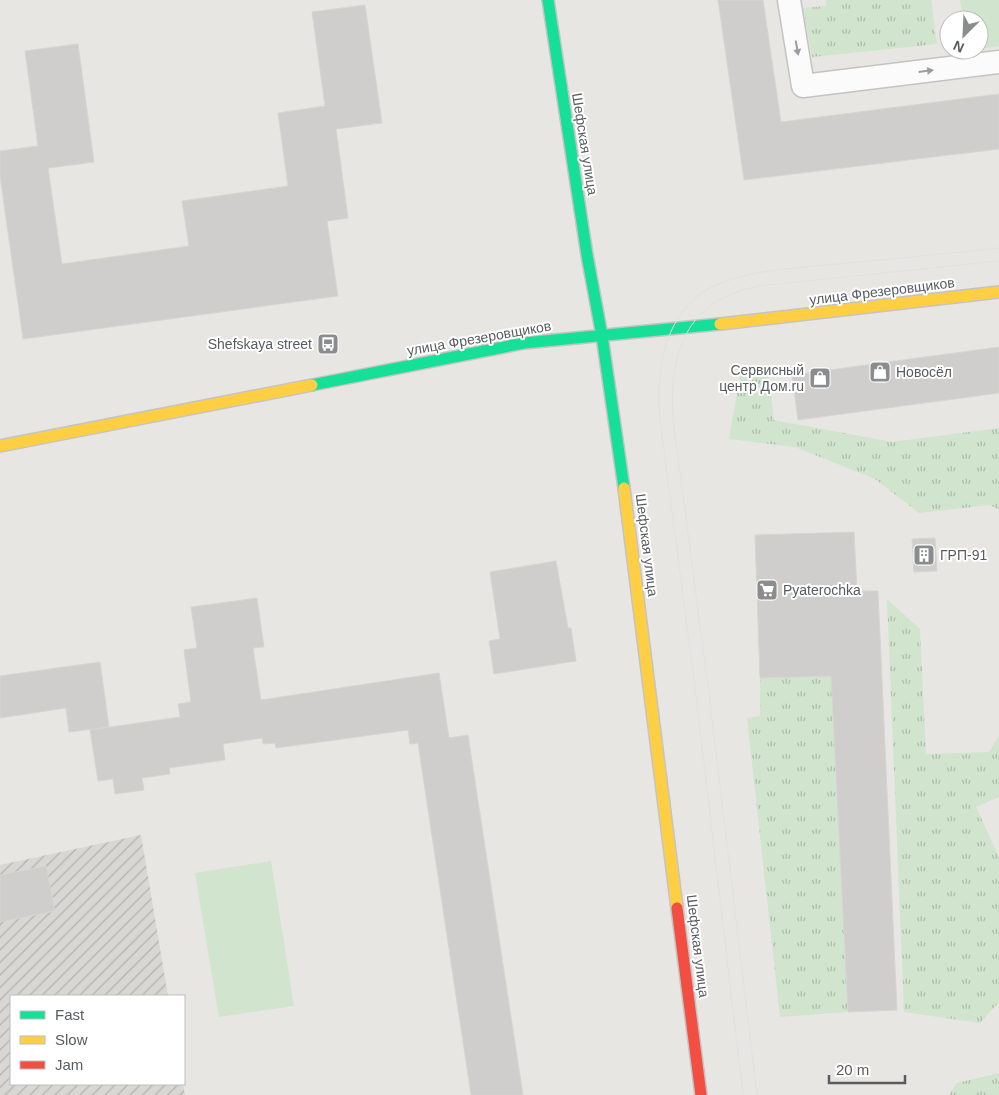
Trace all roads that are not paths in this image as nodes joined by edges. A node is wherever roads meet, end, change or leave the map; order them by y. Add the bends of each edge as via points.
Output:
1 (548, 0) edge
2 (789, 0) edge
3 (999, 62) edge
4 (999, 292) edge
5 (602, 336) junction
6 (0, 446) edge
7 (701, 1095) edge

1 - 5 main road, Шефская улица
2 -> 3 street via 803,86
4 - 5 main road, улица Фрезеровщиков
5 - 6 main road, улица Фрезеровщиков via 524,343
5 - 7 main road, Шефская улица via 622,469

